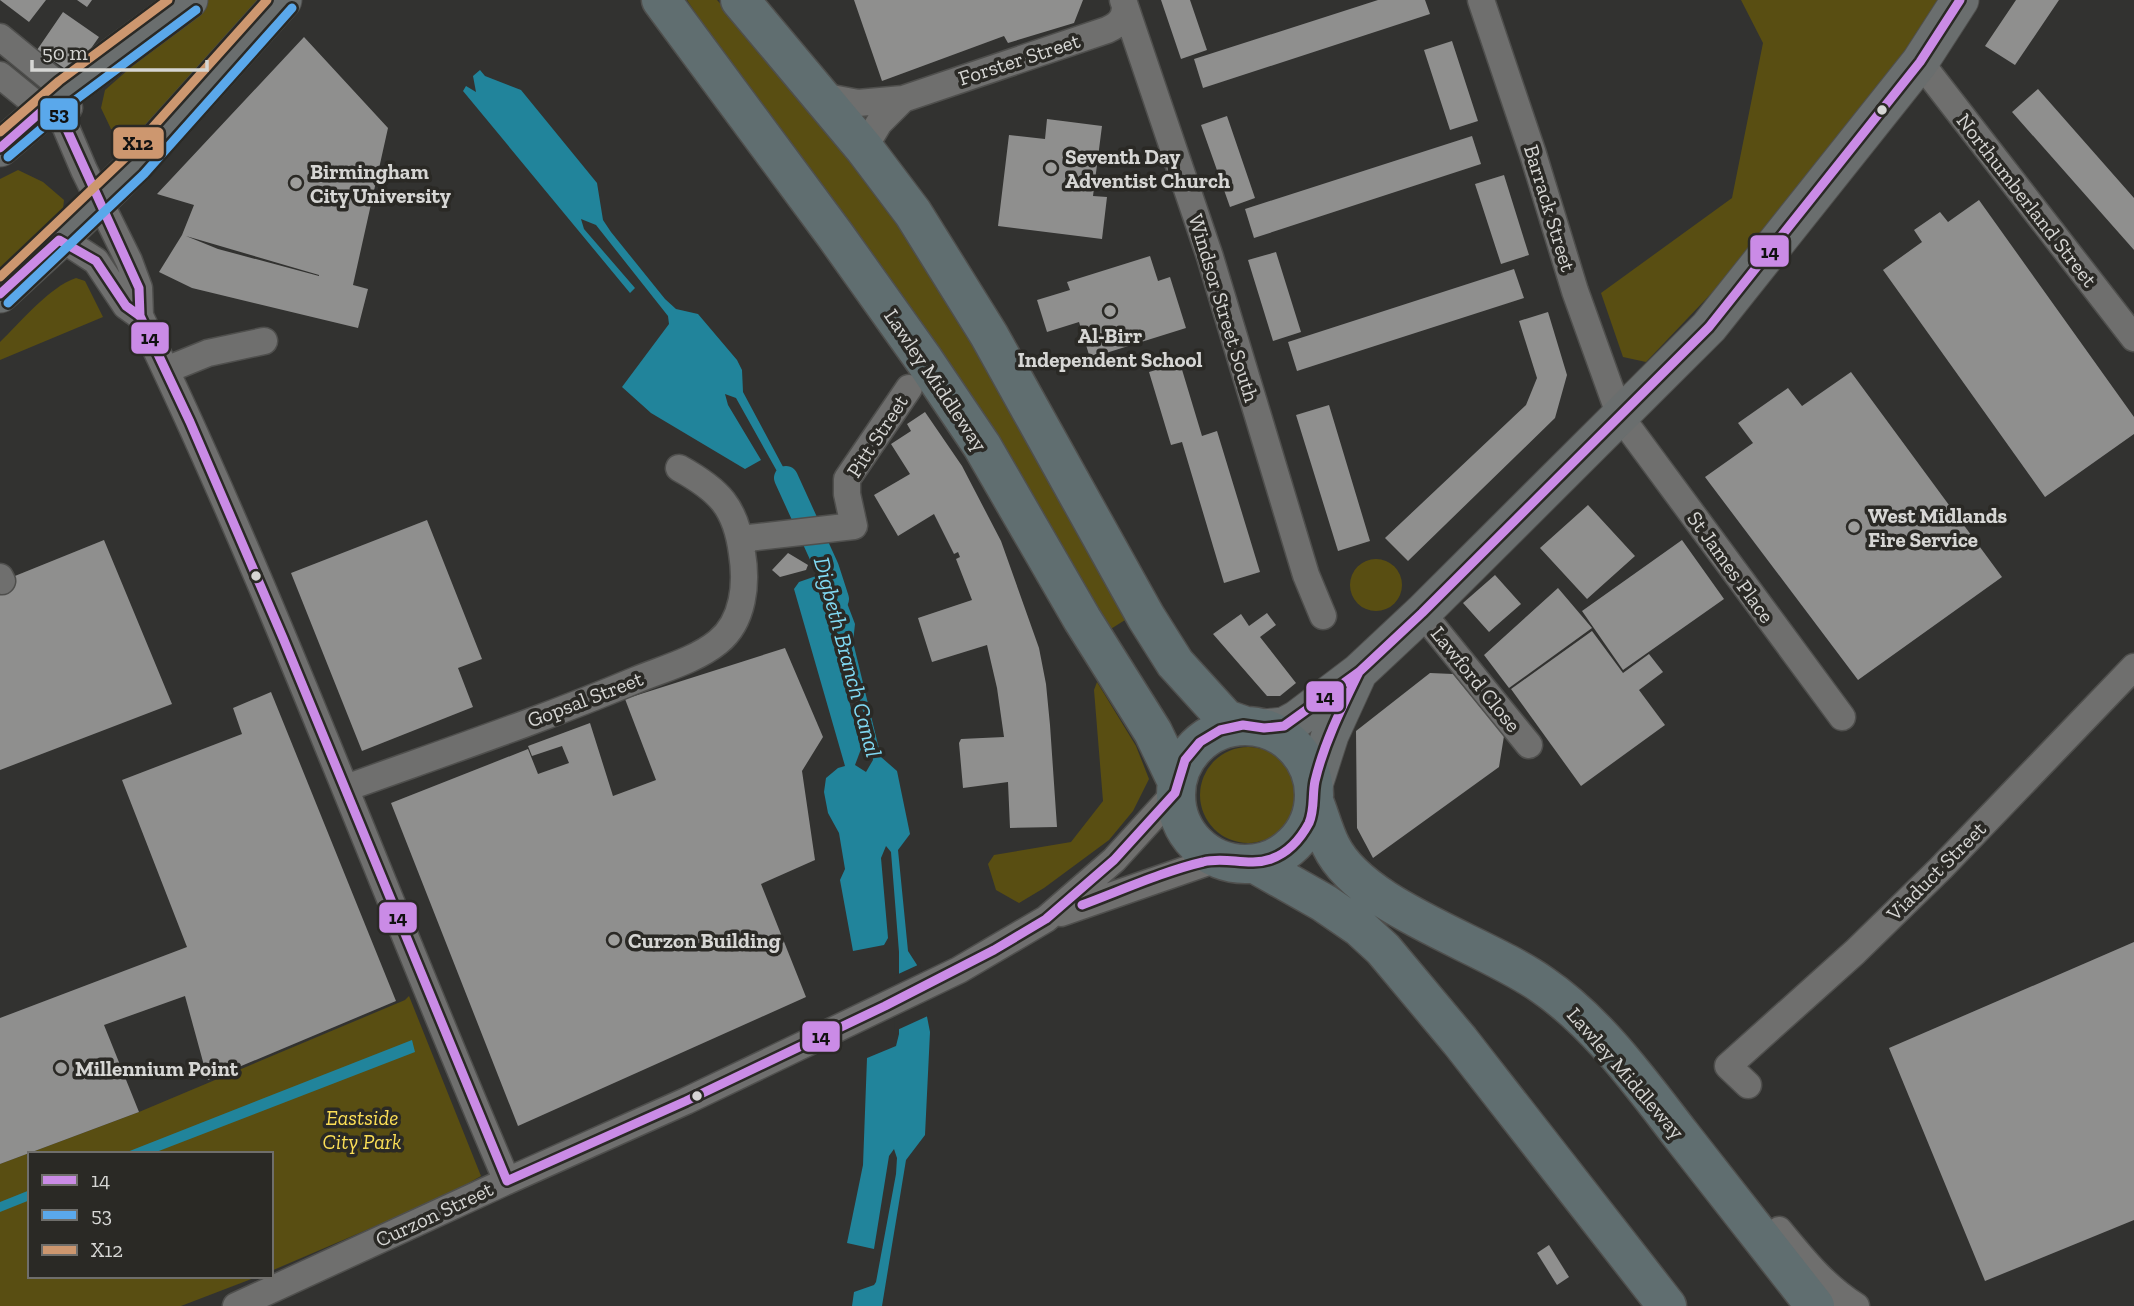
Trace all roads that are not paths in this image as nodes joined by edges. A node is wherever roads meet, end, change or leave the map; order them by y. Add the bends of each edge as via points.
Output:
1 (189, 0) edge
2 (283, 0) edge
3 (661, 0) edge
4 (740, 0) edge
5 (1481, 0) edge
6 (1960, 0) edge
7 (1124, 4) edge
8 (0, 37) edge
9 (1920, 62) junction
10 (0, 75) edge
11 (821, 96) junction
12 (903, 99) junction
13 (58, 108) junction
14 (0, 148) edge
15 (864, 148) junction
16 (82, 211) junction
17 (0, 294) edge
18 (140, 316) junction
19 (2134, 338) edge
20 (264, 341) dead end
21 (166, 370) junction
22 (909, 388) dead end
23 (1620, 416) junction
24 (679, 468) dead end
25 (740, 539) junction
26 (1422, 613) junction
27 (1323, 616) dead end
28 (2134, 667) edge
29 (1359, 672) junction
30 (1842, 718) dead end
31 (1253, 727) junction
32 (1529, 745) dead end
33 (1176, 787) junction
34 (346, 788) junction
35 (1314, 793) junction
36 (1217, 859) junction
37 (1255, 864) junction
38 (1046, 919) junction
39 (1748, 1085) dead end
40 (1657, 1104) junction
41 (507, 1181) junction
42 (236, 1306) edge
43 (1667, 1306) edge
44 (1815, 1306) edge
45 (1856, 1306) edge

1 - 13 main road
2 - 16 main road via 173,123
3 - 33 highway, Lawley Middleway via 835,235 982,446 1153,732
4 - 11 highway
5 - 23 street, Barrack Street
6 - 9 main road
7 - 12 street, Forster Street via 1125,16 1117,26
7 - 27 street, Windsor Street South via 1206,244 1310,587
8 - 13 street
9 - 19 street, Northumberland Street
9 - 23 main road via 1709,327
10 - 13 street
11 - 12 street, Forster Street via 859,103
11 - 15 highway
12 - 15 street, Forster Street via 879,123
13 - 14 main road
13 - 16 street
15 - 31 highway via 913,213 989,335 1175,663 1226,719
16 - 17 main road
16 - 18 street via 96,261 126,306
16 - 18 street via 139,288
18 - 21 street
20 - 21 street via 208,353
21 - 34 street
22 - 25 street, Pitt Street via 847,479 854,526
23 - 26 main road
23 - 30 street, St James Place
24 - 25 street, Gopsal Street via 731,508
25 - 34 street, Gopsal Street via 743,593 738,612 719,641 610,691
26 - 29 main road
26 - 32 street, Lawford Close
28 - 39 street, Viaduct Street via 1912,896 1728,1066
29 - 31 main road via 1284,726
29 - 35 main road via 1330,735
31 - 33 highway via 1220,730 1200,742 1185,760
31 - 35 highway via 1276,733 1297,749 1311,772
33 - 36 highway via 1182,825 1191,839
33 - 38 street, Curzon Street via 1114,860
34 - 41 street
35 - 37 highway via 1311,819 1302,835 1273,859
35 - 40 highway, Lawley Middleway via 1331,846 1361,882 1382,899 1542,984 1600,1036
36 - 37 highway
36 - 38 street, Curzon Street
37 - 43 highway via 1324,903 1383,949
38 - 41 street, Curzon Street via 885,1006
40 - 44 highway, Lawley Middleway
40 - 45 street via 1712,1147 1813,1271 1833,1292
41 - 42 street, Curzon Street

